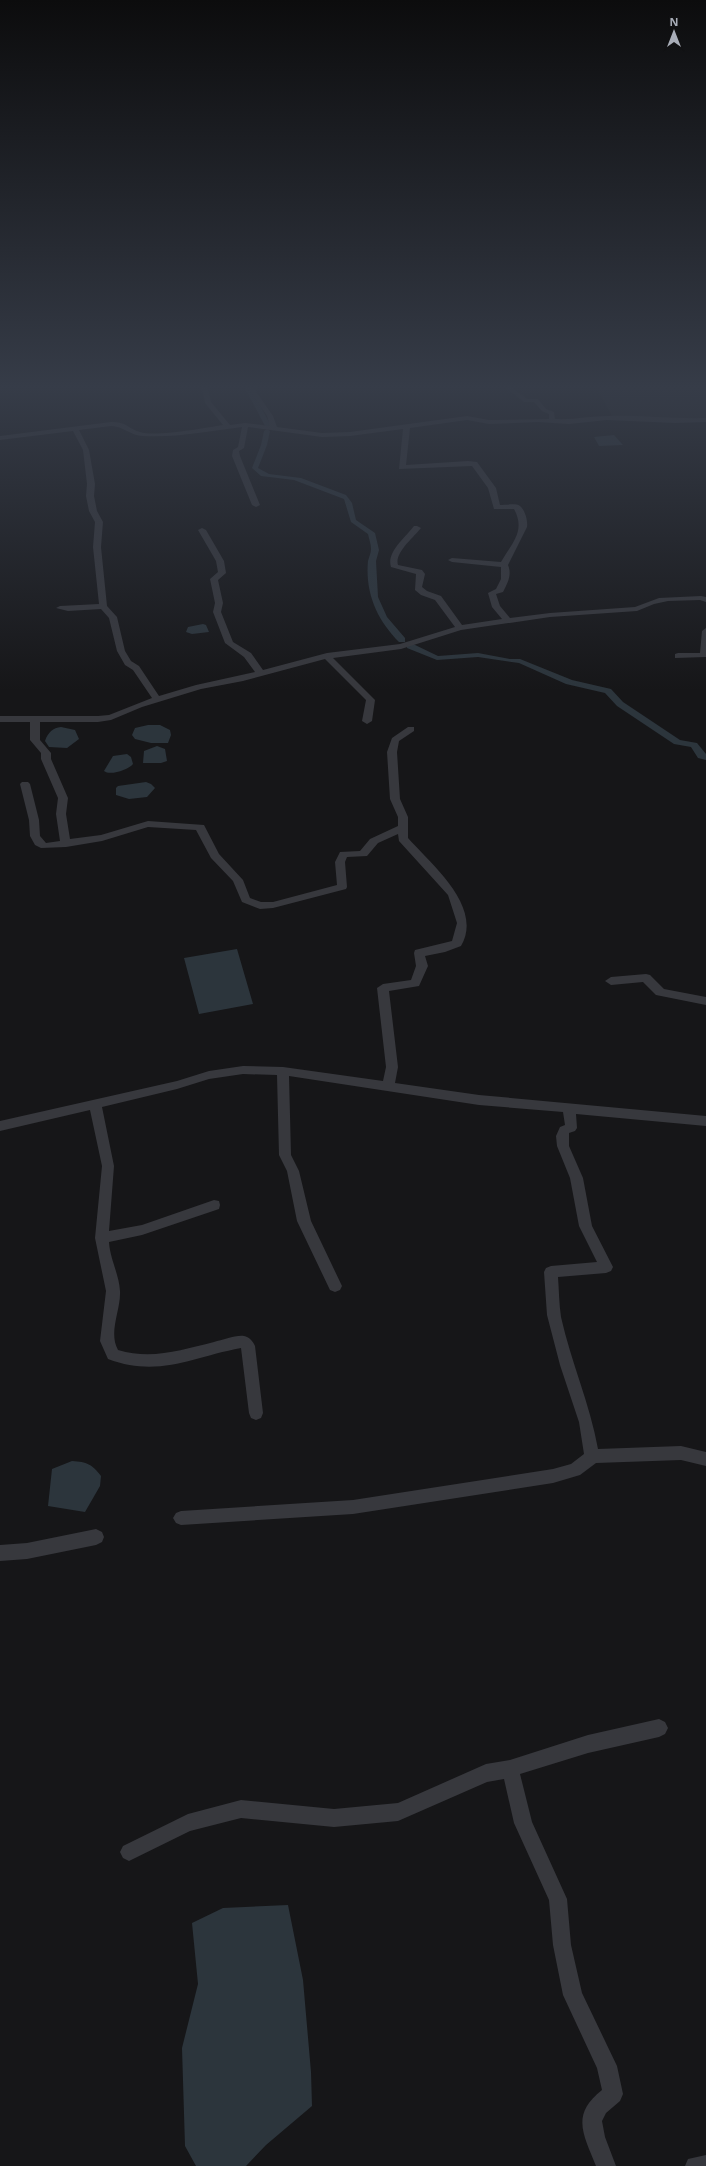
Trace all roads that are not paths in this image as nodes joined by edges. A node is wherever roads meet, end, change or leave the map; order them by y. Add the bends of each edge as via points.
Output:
1 (91, 489) edge
2 (249, 489) edge
3 (492, 489) edge
4 (256, 506) dead end
5 (417, 528) dead end
6 (202, 530) dead end
7 (452, 560) dead end
8 (504, 565) junction
9 (706, 600) edge
10 (103, 606) junction
11 (60, 608) dead end
12 (508, 621) junction
13 (460, 628) junction
14 (706, 631) edge
15 (327, 656) junction
16 (678, 656) dead end
17 (260, 673) junction
18 (157, 699) junction
19 (0, 719) edge
20 (35, 720) junction
21 (367, 721) dead end
22 (411, 729) dead end
23 (25, 784) dead end
24 (403, 828) junction
25 (66, 844) junction
26 (611, 981) dead end
27 (706, 1001) edge
28 (283, 1071) junction
29 (388, 1087) junction
30 (95, 1105) junction
31 (569, 1108) junction
32 (706, 1121) edge
33 (0, 1126) edge
34 (214, 1205) dead end
35 (102, 1238) junction
36 (335, 1286) dead end
37 (256, 1413) dead end
38 (592, 1456) junction
39 (706, 1459) edge
40 (182, 1518) dead end
41 (96, 1537) dead end
42 (0, 1553) edge
43 (659, 1728) dead end
44 (510, 1769) junction
45 (129, 1852) dead end
46 (706, 2165) edge
47 (606, 2166) edge
48 (695, 2166) edge

1 - 10 street via 93,511 98,522 96,547
2 - 4 street
3 - 8 street via 497,507 517,507 525,526
5 - 13 street via 395,555 395,567 419,572 421,574 418,588 438,598
6 - 17 street via 220,561 222,574 214,579 219,603 216,612 223,631 229,643 250,658
7 - 8 street
8 - 12 street via 508,572 507,577 500,590 492,593 493,602
9 - 12 street via 662,600 637,609 550,615
10 - 11 street
10 - 18 street via 113,617 121,651
12 - 13 street
13 - 15 street via 401,646
14 - 16 street via 704,655
15 - 17 street
15 - 21 street via 334,668 362,688 371,700
17 - 18 street
18 - 20 street via 111,717
19 - 20 street
20 - 25 street via 35,740 46,753 46,759 63,798 61,814
22 - 24 street via 395,740 392,752 395,799 403,817
23 - 25 street via 35,836 39,843 45,846
24 - 25 street via 374,840 363,854 344,854 340,862 342,887 267,906 246,900 238,880 215,856 200,827 148,824 102,838
24 - 29 street via 403,838 453,894 462,923 457,943 419,953 422,966 415,983 383,988 392,1067
26 - 27 street via 646,978 660,992
28 - 29 street
28 - 30 street via 243,1070 209,1075
28 - 36 street via 285,1155 293,1171 307,1227
29 - 31 street via 479,1100
30 - 33 street
30 - 35 street via 108,1166
31 - 32 street
31 - 38 street via 571,1128 564,1130 561,1138 574,1170 588,1234 606,1267 550,1272 554,1315 586,1422
34 - 35 street via 142,1230
35 - 37 street via 102,1251 114,1287 107,1327 107,1347 113,1355 144,1362 175,1360 243,1342 248,1346
38 - 39 street via 681,1453
38 - 40 street via 577,1470 553,1476 352,1507
41 - 42 street via 27,1551
43 - 44 street via 588,1744
44 - 45 street via 486,1773 398,1812 334,1818 241,1809 188,1823
44 - 47 street via 523,1823 558,1899 562,1945 573,1995 607,2066 612,2084 613,2094 597,2107 593,2114 592,2126
46 - 48 street

